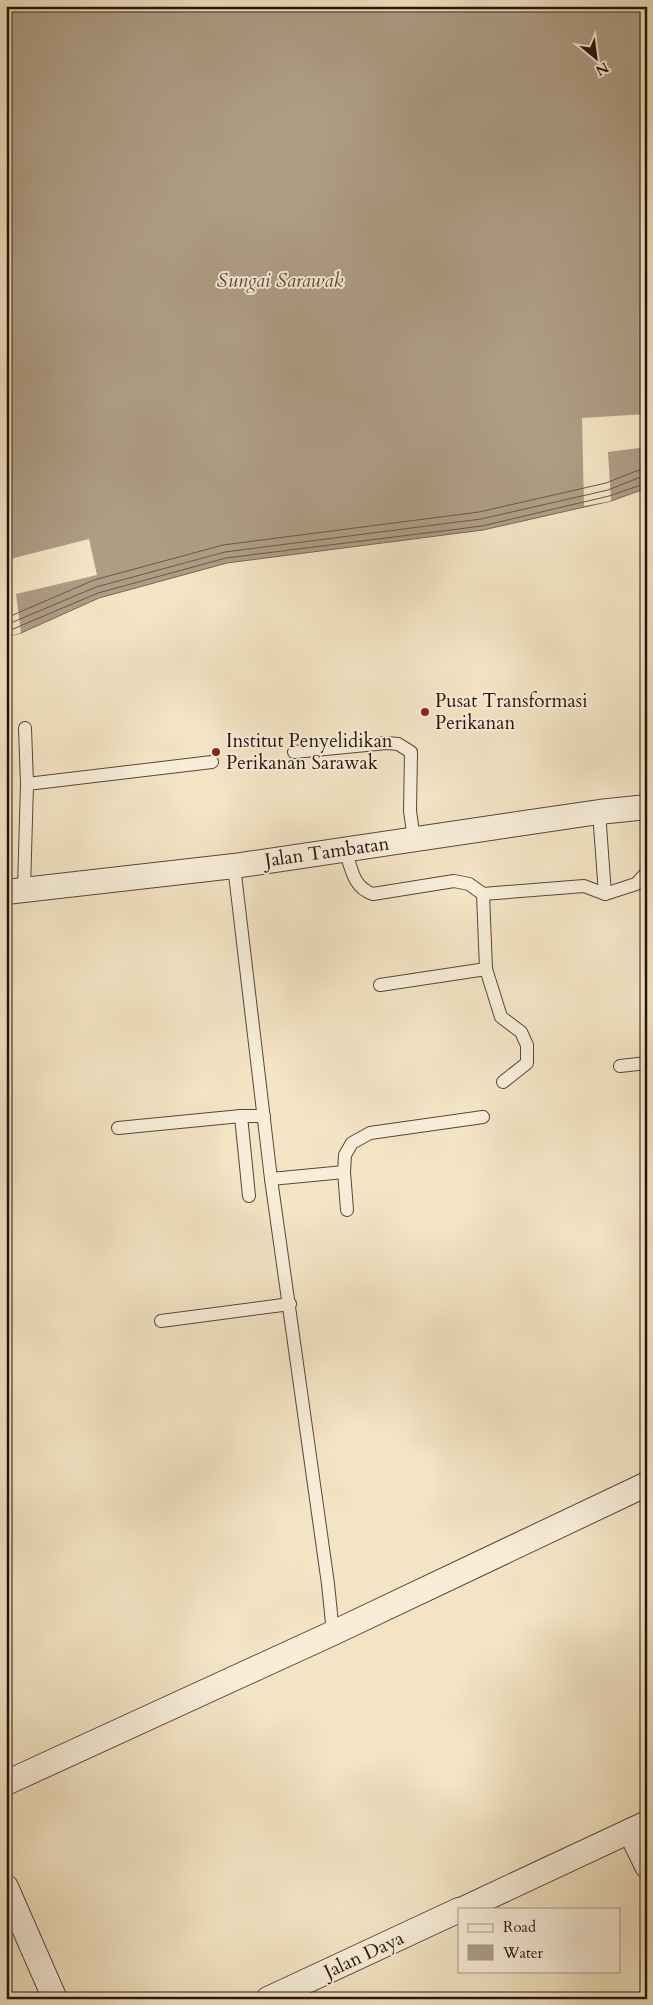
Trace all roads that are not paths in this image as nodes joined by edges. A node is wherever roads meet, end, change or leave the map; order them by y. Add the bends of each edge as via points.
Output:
1 (25, 728) dead end
2 (294, 752) dead end
3 (212, 762) dead end
4 (27, 784) junction
5 (647, 807) edge
6 (599, 812) junction
7 (414, 839) junction
8 (344, 849) junction
9 (234, 866) junction
10 (647, 872) edge
11 (15, 890) edge
12 (483, 894) junction
13 (606, 894) junction
14 (486, 969) junction
15 (380, 986) dead end
16 (647, 1063) edge
17 (620, 1066) dead end
18 (503, 1082) dead end
19 (241, 1116) junction
20 (264, 1116) junction
21 (483, 1117) dead end
22 (118, 1128) dead end
23 (344, 1172) junction
24 (271, 1179) junction
25 (249, 1196) dead end
26 (348, 1210) dead end
27 (290, 1304) junction
28 (161, 1322) dead end
29 (647, 1484) edge
30 (333, 1633) junction
31 (6, 1783) edge
32 (638, 1827) edge
33 (647, 1866) edge
34 (6, 1888) edge
35 (465, 1908) edge
36 (458, 1911) edge
37 (55, 1999) edge
38 (268, 1999) edge

1 - 4 lane
2 - 7 lane via 387,743 398,744 411,752 410,810
3 - 4 lane
4 - 11 lane
5 - 6 street, Jalan Tambatan
6 - 7 street, Jalan Tambatan
6 - 13 lane
7 - 8 street, Jalan Tambatan
8 - 9 street, Jalan Tambatan
8 - 12 lane via 357,884 373,894 454,881 469,884
9 - 11 street, Jalan Tambatan
9 - 20 lane
10 - 13 lane via 636,884
12 - 13 lane via 584,886
12 - 14 lane
14 - 15 lane
14 - 18 lane via 501,1017 521,1032 527,1045 527,1063
16 - 17 lane
19 - 20 lane
19 - 22 lane
19 - 25 lane
20 - 24 lane
21 - 23 lane via 370,1133 352,1143 345,1155
23 - 24 lane
23 - 26 lane
24 - 27 lane
27 - 28 lane
27 - 30 lane
29 - 30 street
30 - 31 street
32 - 33 street
32 - 35 street, Jalan Daya
34 - 37 street
36 - 38 street, Jalan Daya

